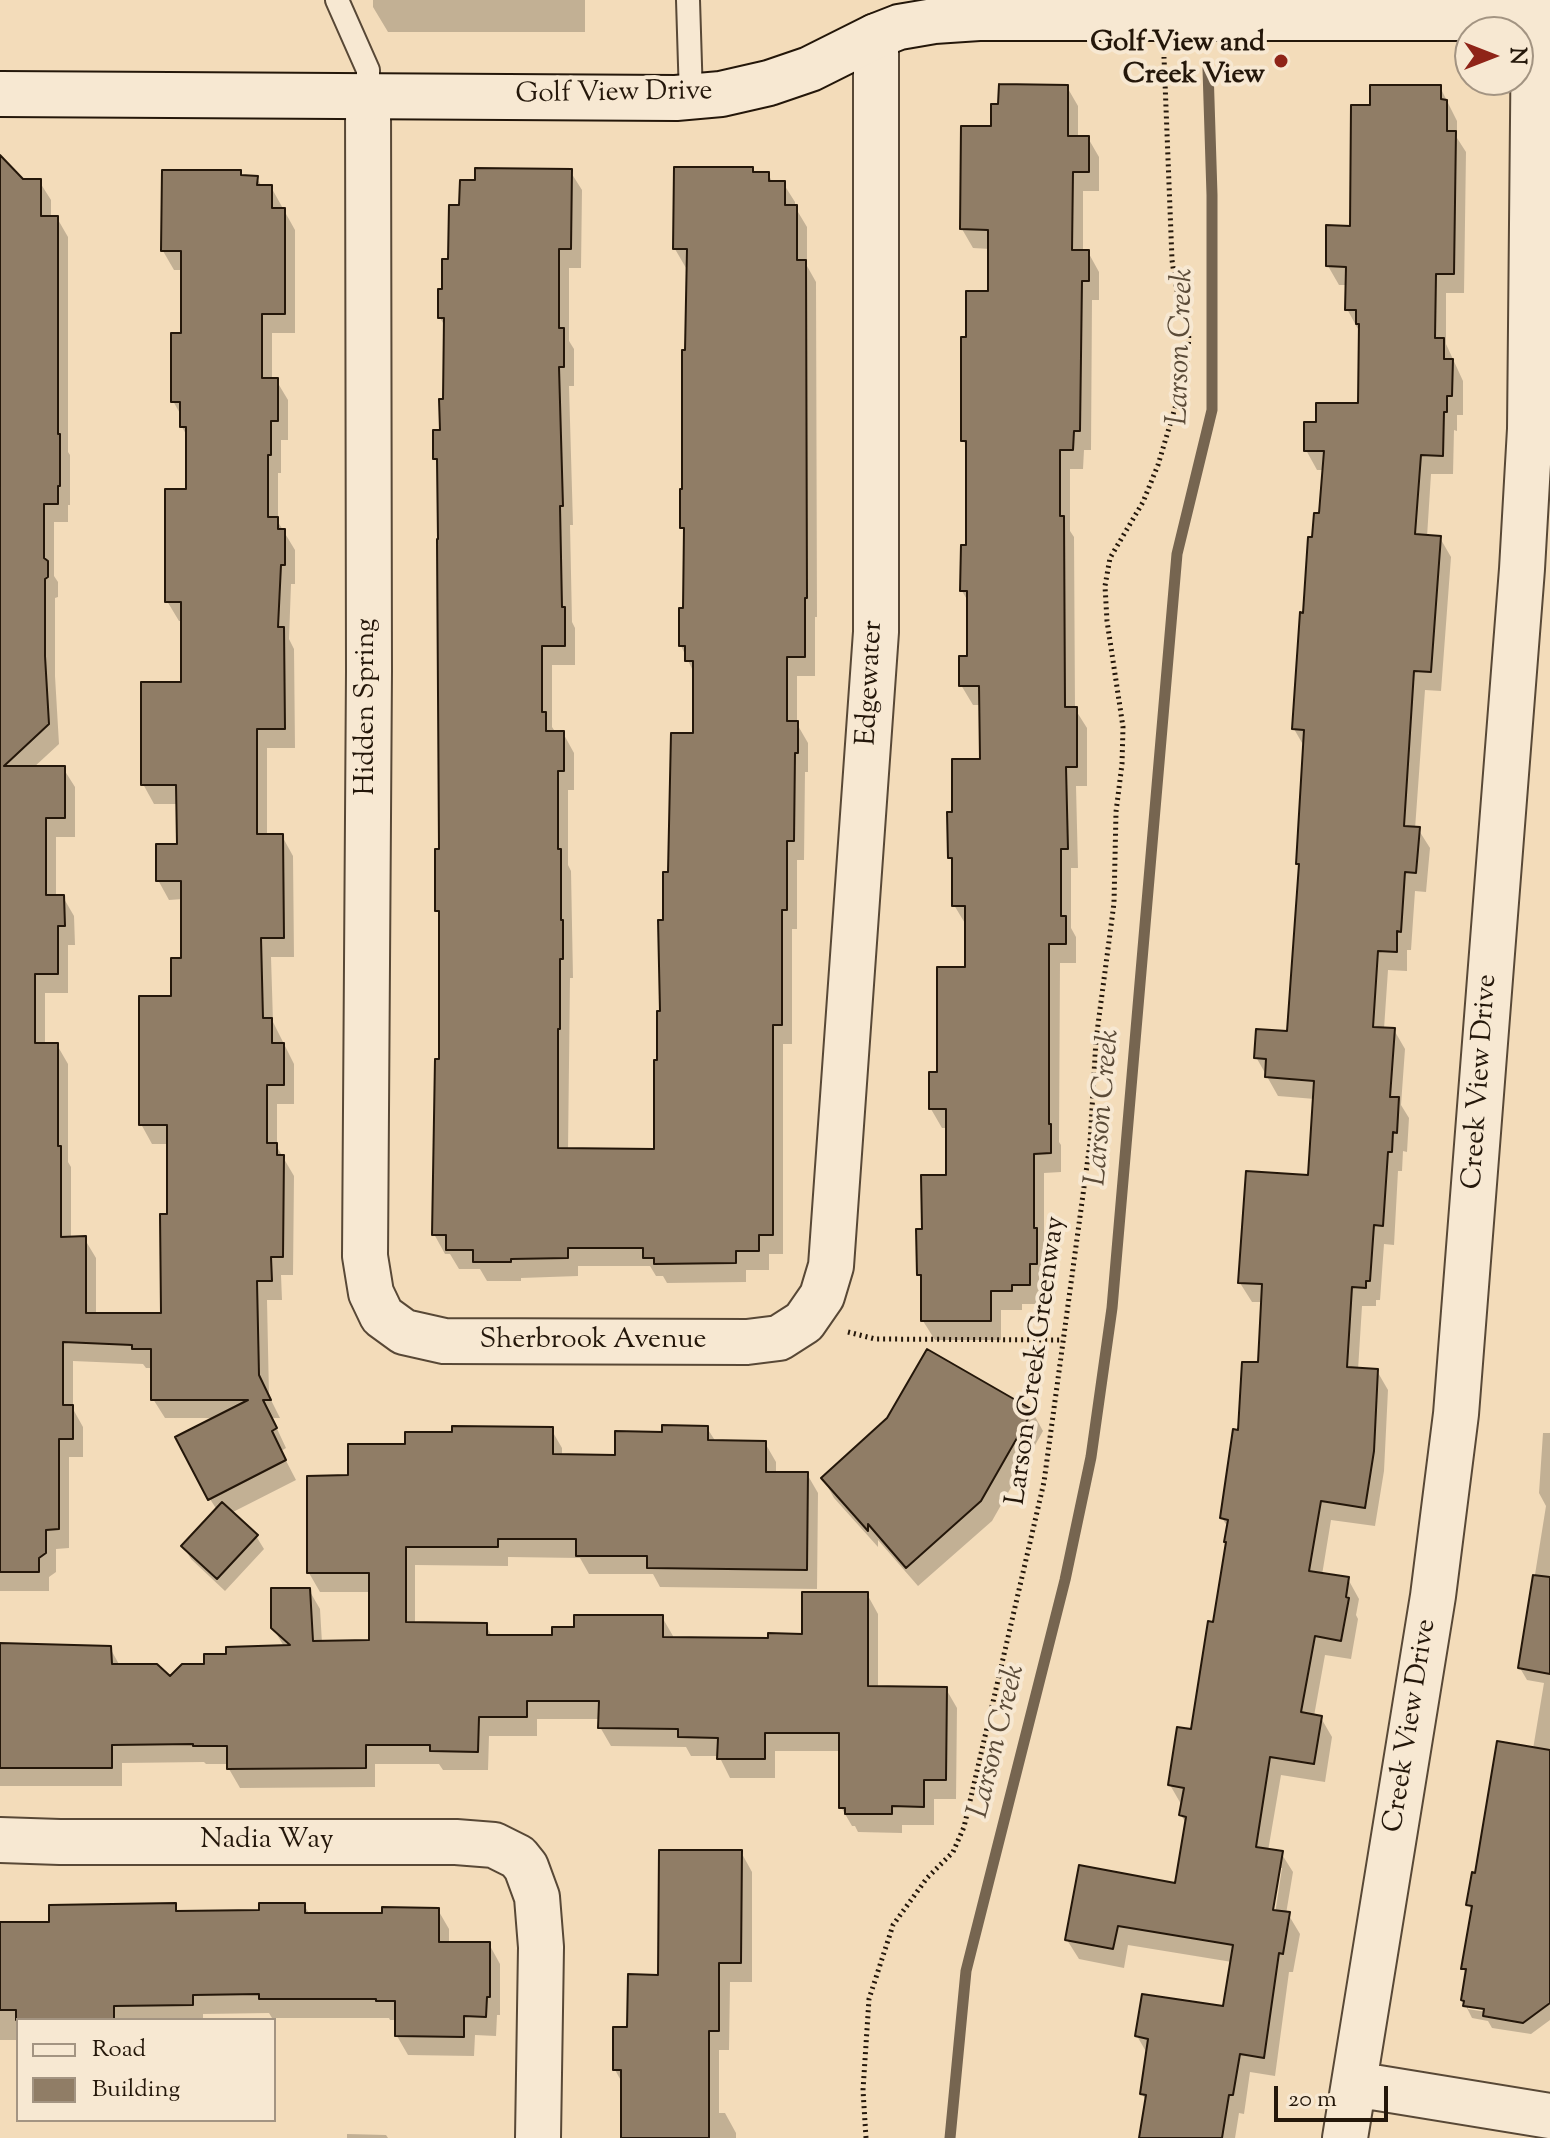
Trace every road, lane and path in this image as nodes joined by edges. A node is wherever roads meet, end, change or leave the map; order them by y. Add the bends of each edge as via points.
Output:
1 (337, 0) edge
2 (688, 0) edge
3 (1094, 9) edge
4 (1539, 12) edge
5 (1164, 18) junction
6 (876, 36) junction
7 (0, 94) edge
8 (368, 95) junction
9 (691, 97) junction
10 (382, 1316) joint
11 (804, 1322) junction
12 (1063, 1340) junction
13 (0, 1840) edge
14 (1354, 2084) junction
15 (1550, 2116) edge
16 (538, 2138) edge
17 (866, 2138) edge
18 (1345, 2138) edge

1 - 8 lane via 368,70
2 - 9 lane
3 - 5 street, Golf View Drive
3 - 6 street, Golf View Drive via 934,21
4 - 5 street, Golf View Drive
4 - 14 street, Creek View Drive via 1530,429 1458,1398 1433,1596
5 - 12 path, Larson Creek Greenway via 1172,260 1189,329 1188,355 1158,465 1110,558 1105,586 1123,745 1114,903 1096,1040 1090,1143
6 - 9 street, Golf View Drive via 769,83
6 - 11 street, Edgewater via 875,658 831,1266 822,1296
7 - 8 street, Golf View Drive
8 - 9 street, Golf View Drive
8 - 10 street, Hidden Spring via 365,1256 371,1293
10 - 11 street, Sherbrook Avenue via 404,1332 444,1341 747,1342 779,1338
11 - 12 path via 875,1339
12 - 17 path, Larson Creek Greenway via 1044,1482 964,1827 953,1852 893,1925 869,1999 863,2090
13 - 16 street, Nadia Way via 456,1842 494,1845 518,1857 537,1897 541,1947
14 - 15 street
14 - 18 street, Creek View Drive

